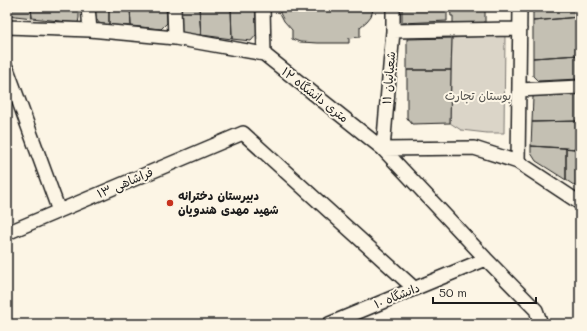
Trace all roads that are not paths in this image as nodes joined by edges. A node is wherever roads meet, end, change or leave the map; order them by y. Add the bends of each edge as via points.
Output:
1 (88, 7) edge
2 (174, 7) edge
3 (263, 7) edge
4 (393, 7) edge
5 (520, 7) edge
6 (7, 27) edge
7 (520, 29) junction
8 (90, 30) junction
9 (393, 32) junction
10 (174, 38) junction
11 (264, 54) junction
12 (7, 69) edge
13 (580, 87) edge
14 (519, 90) junction
15 (383, 149) junction
16 (518, 162) junction
17 (580, 203) edge
18 (59, 211) junction
19 (7, 233) edge
20 (486, 260) junction
21 (415, 289) junction
22 (330, 324) edge
23 (541, 324) edge

1 - 8 street
2 - 10 street
3 - 11 street
4 - 9 street, شعبانیان ۱۱
5 - 7 street
6 - 8 street, ۱۲ متری دانشگاه
7 - 9 street
7 - 14 street
8 - 10 street, ۱۲ متری دانشگاه
9 - 15 street, شعبانیان ۱۱
10 - 11 street, ۱۲ متری دانشگاه
11 - 15 street, ۱۲ متری دانشگاه
12 - 18 street
13 - 14 street
14 - 16 street
15 - 16 street via 474,148
15 - 20 street, ۱۲ متری دانشگاه
16 - 17 street
18 - 19 street, فراشاهی ۱۳
18 - 21 street, فراشاهی ۱۳ via 243,133
20 - 21 street, دانشگاه ۱۰
20 - 23 street, ۱۲ متری دانشگاه via 536,310
21 - 22 street, دانشگاه ۱۰

